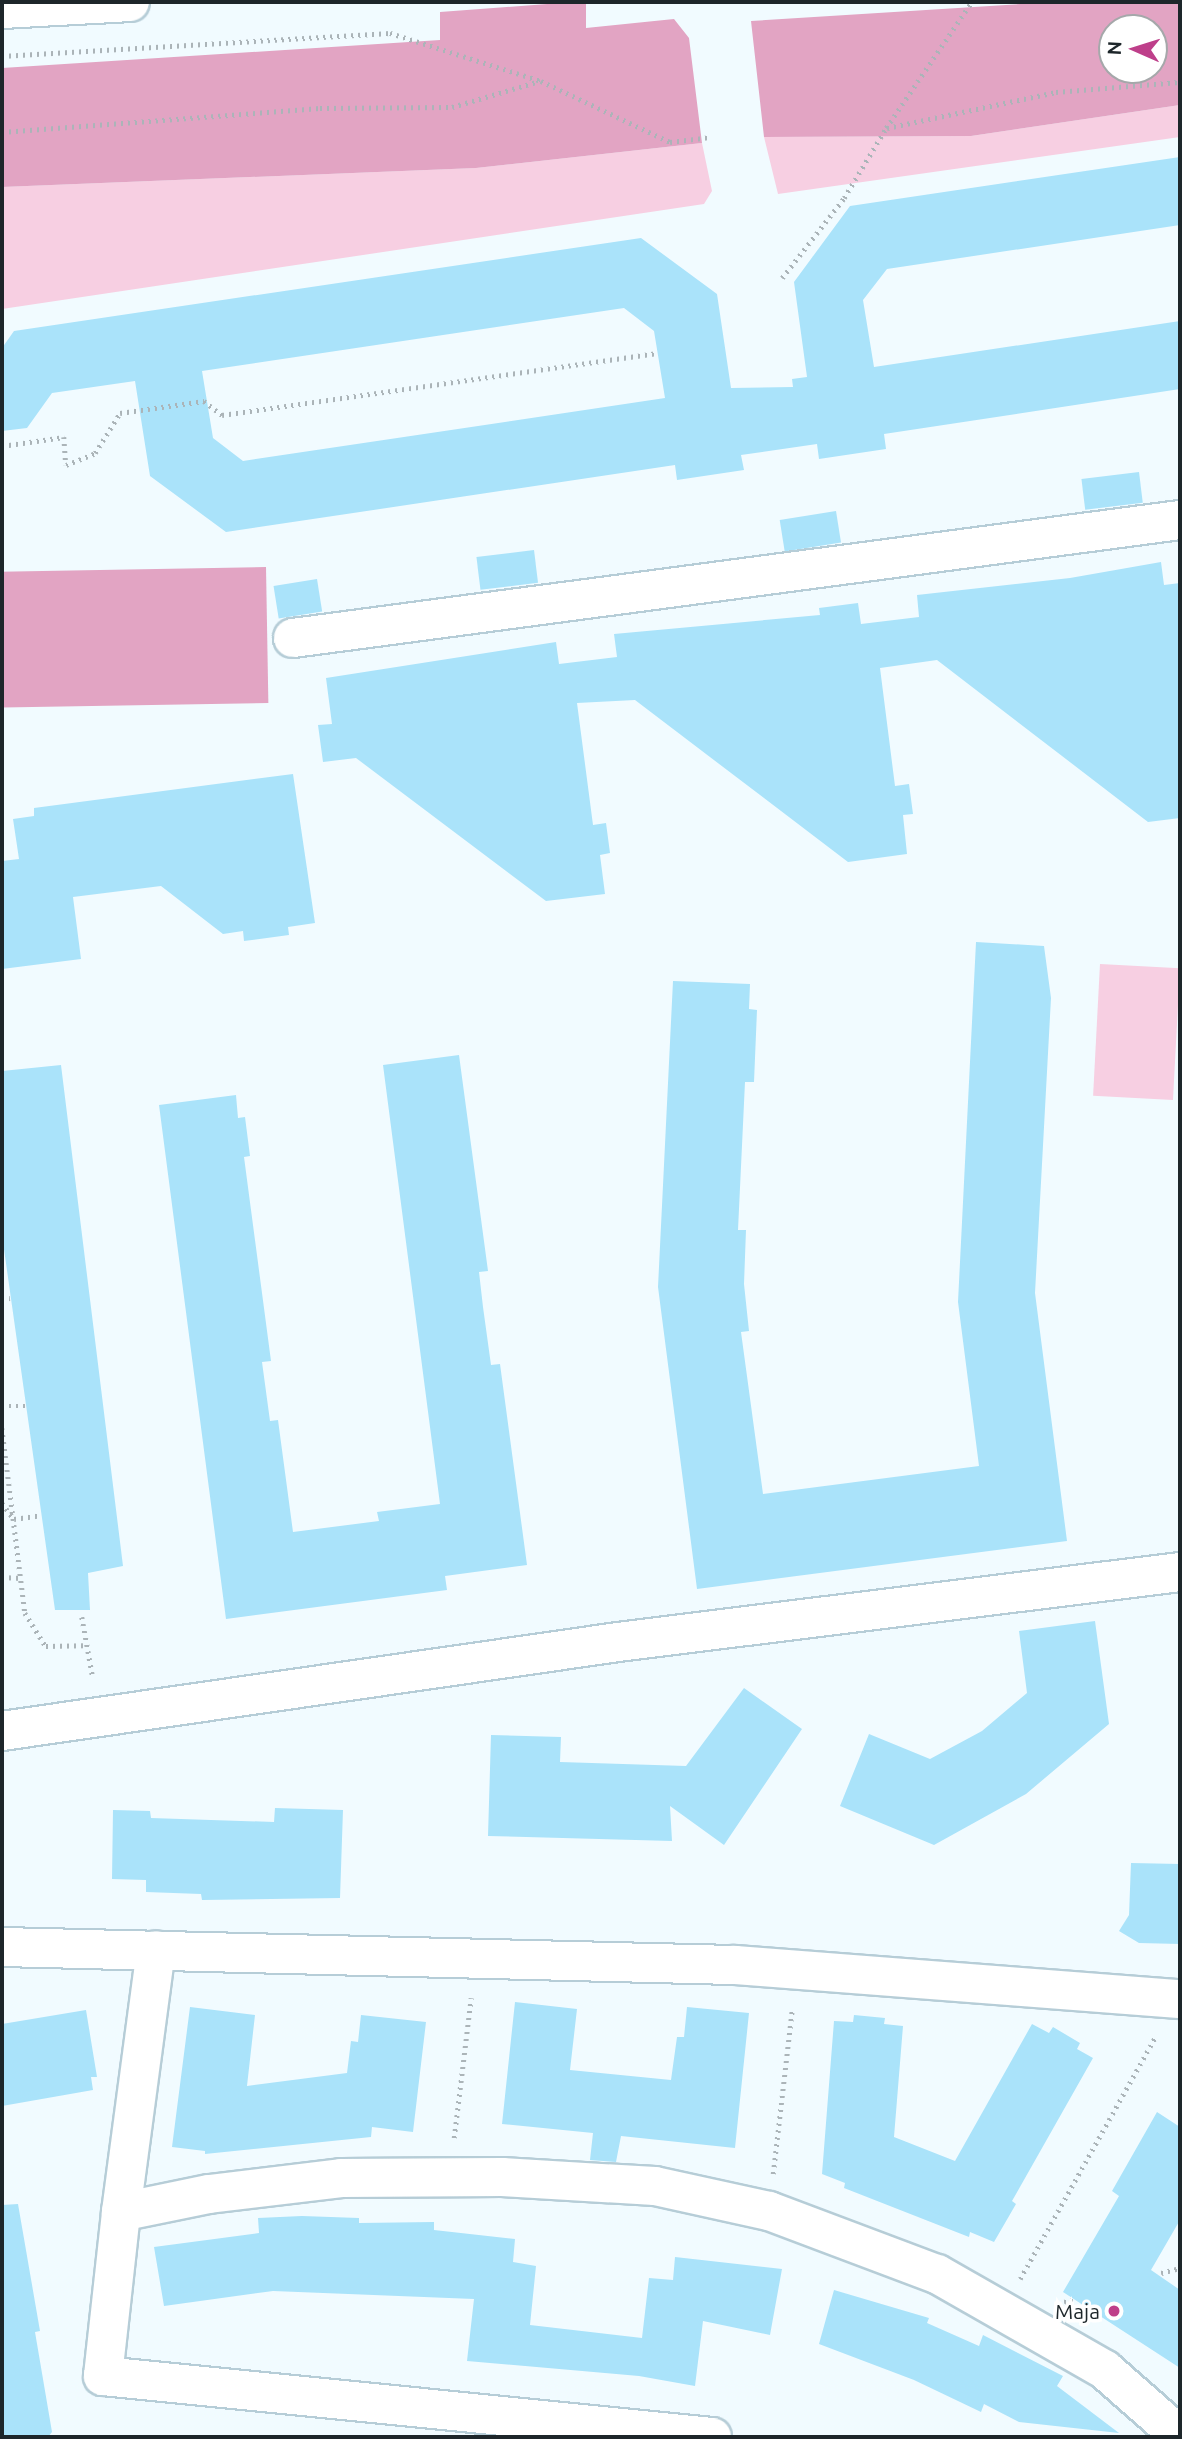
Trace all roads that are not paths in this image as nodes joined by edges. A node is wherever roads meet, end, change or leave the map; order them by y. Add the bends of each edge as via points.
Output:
1 (130, 2) edge
2 (2, 9) edge
3 (1180, 520) edge
4 (293, 638) dead end
5 (1180, 1572) edge
6 (2, 1731) edge
7 (2, 1947) edge
8 (156, 1950) junction
9 (1180, 1999) edge
10 (121, 2212) junction
11 (1180, 2435) edge
12 (712, 2437) edge

1 - 2 street
3 - 4 street
5 - 6 street via 618,1642
7 - 8 street
8 - 9 street via 735,1965
8 - 10 street
10 - 11 street via 209,2194 341,2178 449,2177 655,2186 769,2211 937,2274 1105,2370
10 - 12 street via 103,2376

